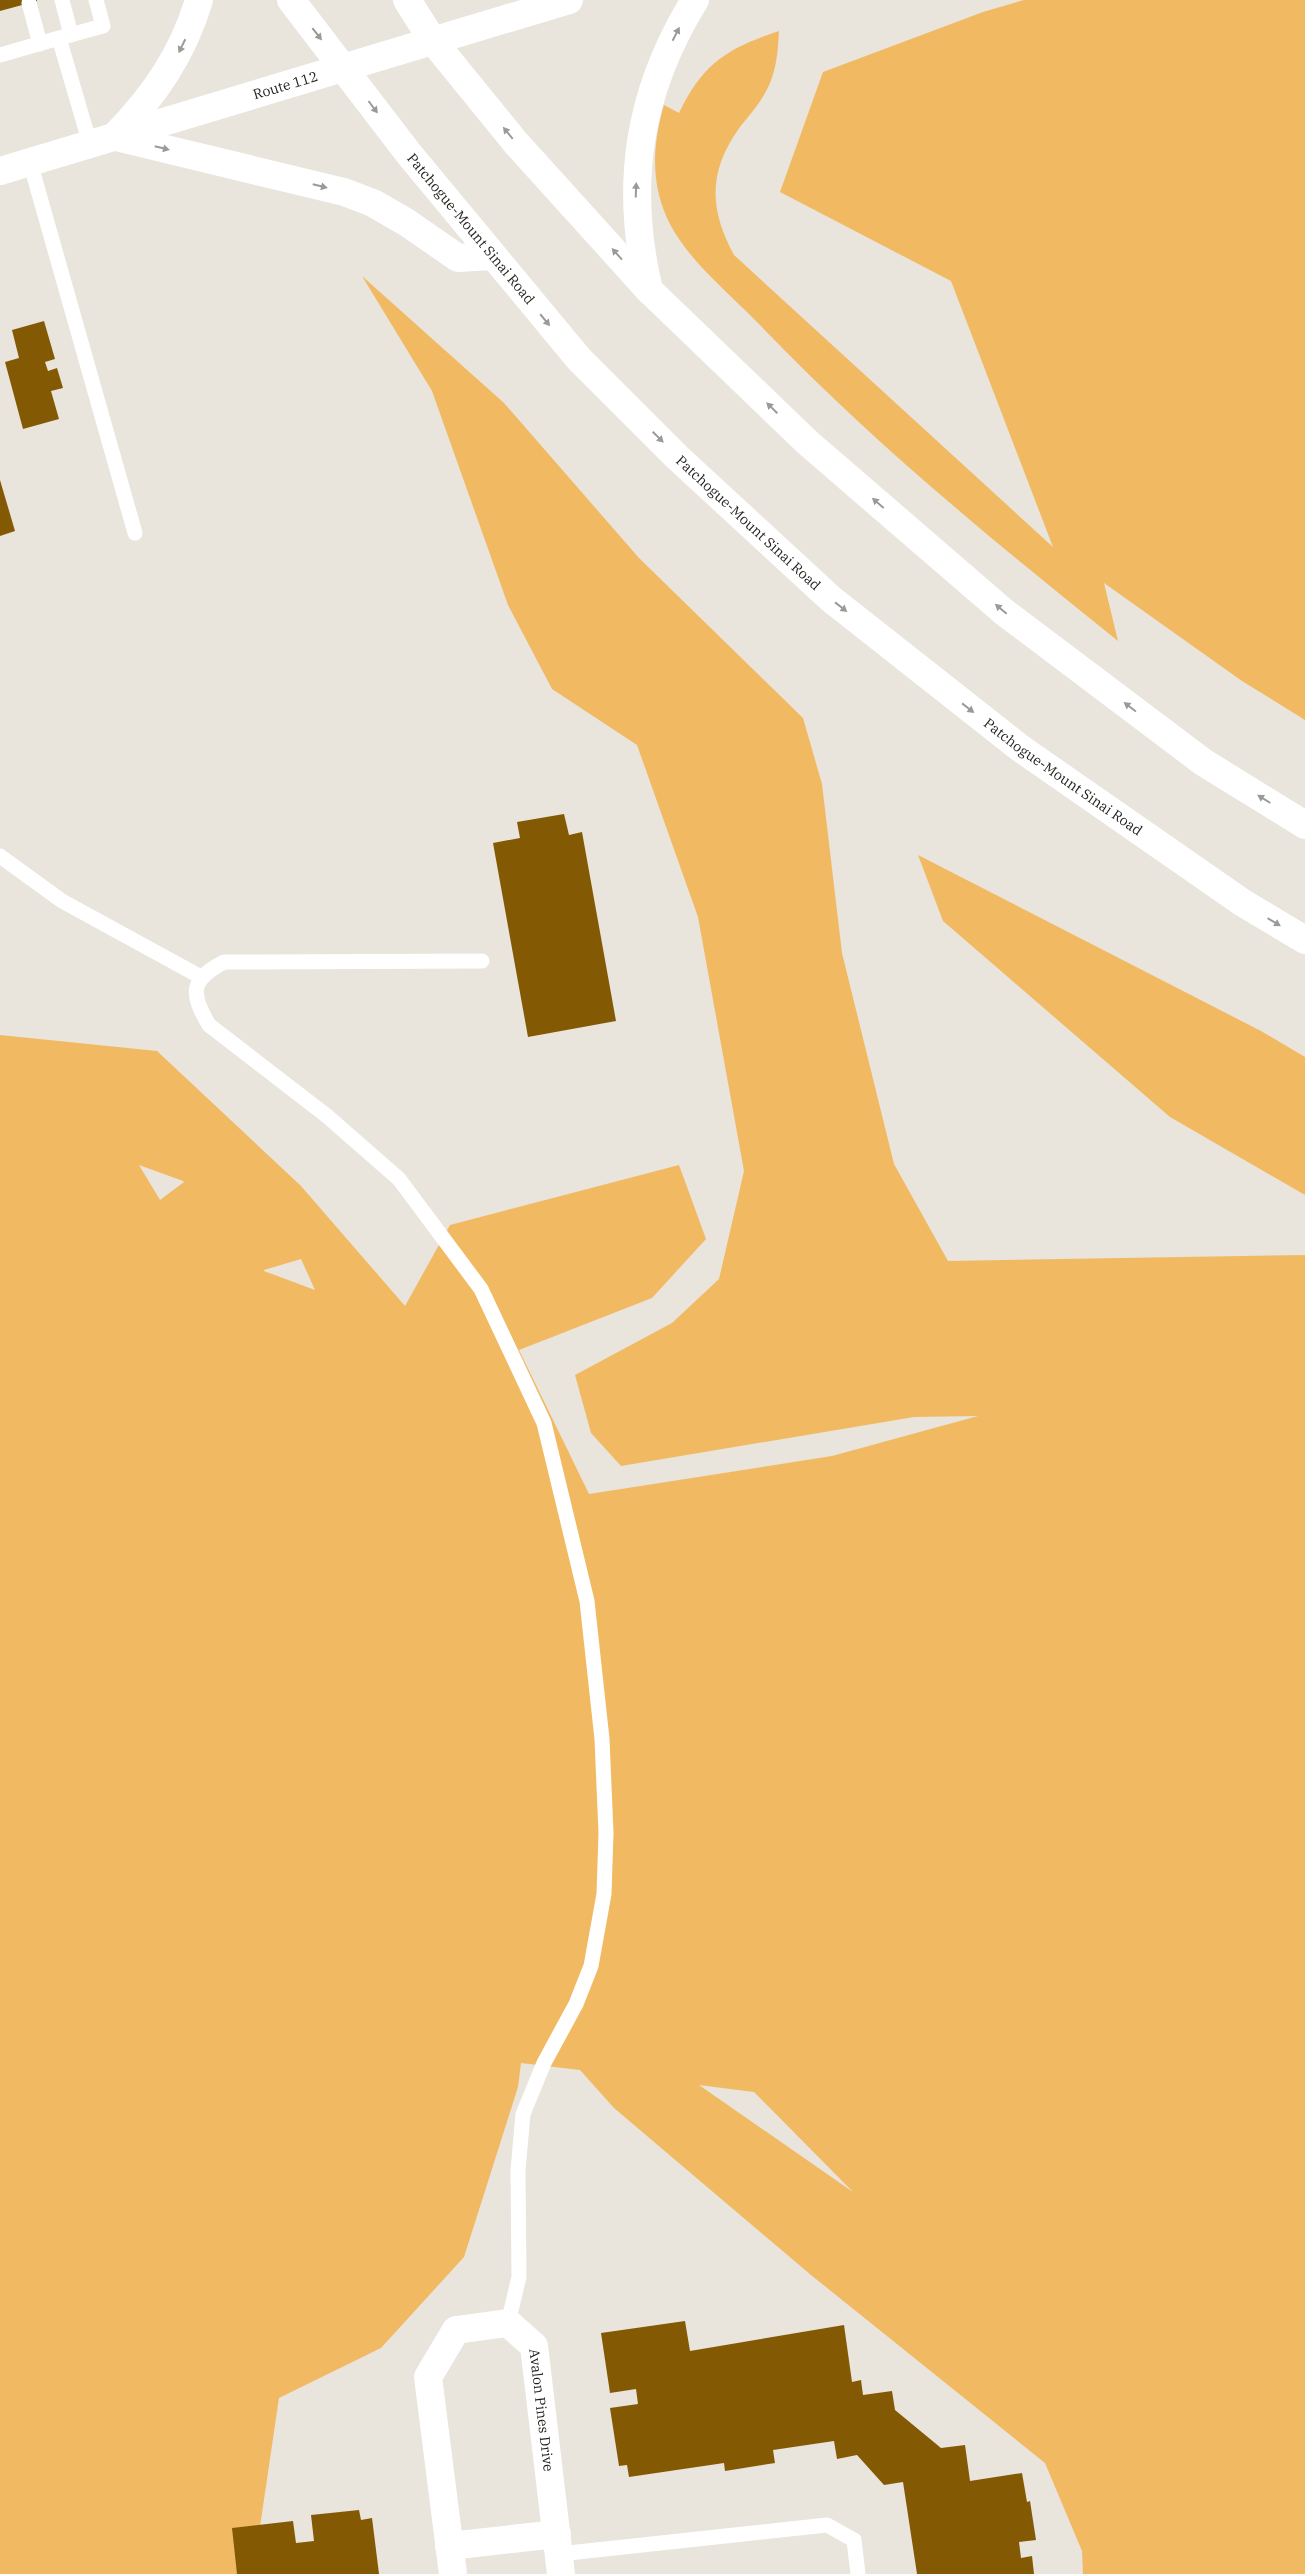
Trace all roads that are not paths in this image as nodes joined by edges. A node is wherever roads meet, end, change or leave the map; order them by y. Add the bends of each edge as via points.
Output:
1 (62, 0) edge
2 (96, 0) edge
3 (199, 0) edge
4 (291, 0) edge
5 (407, 0) edge
6 (569, 0) edge
7 (695, 0) edge
8 (29, 3) dead end
9 (65, 36) junction
10 (433, 41) junction
11 (40, 44) junction
12 (0, 55) edge
13 (344, 69) junction
14 (102, 140) junction
15 (30, 162) junction
16 (0, 171) edge
17 (491, 256) junction
18 (649, 290) junction
19 (135, 533) dead end
20 (1305, 825) edge
21 (0, 856) edge
22 (1305, 940) edge
23 (482, 961) dead end
24 (201, 977) junction
25 (508, 2323) junction
26 (449, 2546) junction
27 (559, 2554) edge
28 (453, 2574) edge
29 (858, 2574) edge

1 - 9 lane
2 - 9 lane via 103,26
3 -> 14 main road via 184,42 161,83 147,102
4 -> 13 main road, Patchogue-Mount Sinai Road
5 - 10 main road
6 - 10 main road, Route 112
18 -> 7 main road via 636,208 640,140 663,61
8 - 11 lane
9 - 11 lane
9 - 14 lane
10 - 13 main road, Route 112
18 -> 10 main road via 516,143
11 - 12 lane
13 - 14 main road, Route 112
13 -> 17 main road, Patchogue-Mount Sinai Road
14 - 15 main road, Route 112
14 -> 17 main road via 344,192 373,203 406,222 458,258
15 - 16 main road, Route 112
15 - 19 lane
17 -> 22 main road, Patchogue-Mount Sinai Road via 579,359 831,600 1020,748 1242,903
20 -> 18 main road via 1203,762 1004,612 807,442
21 - 24 lane via 62,901
23 - 24 lane via 224,962
24 - 25 lane via 197,988 199,1007 209,1025 327,1116 399,1179 482,1289 544,1423 587,1601 602,1738 606,1833 604,1894 591,1966 523,2114 518,2170 519,2277
25 - 26 main road via 456,2330 428,2377
25 - 27 main road, Avalon Pines Drive via 534,2346
26 - 27 main road
26 - 28 main road
27 - 29 lane via 827,2525 854,2540

